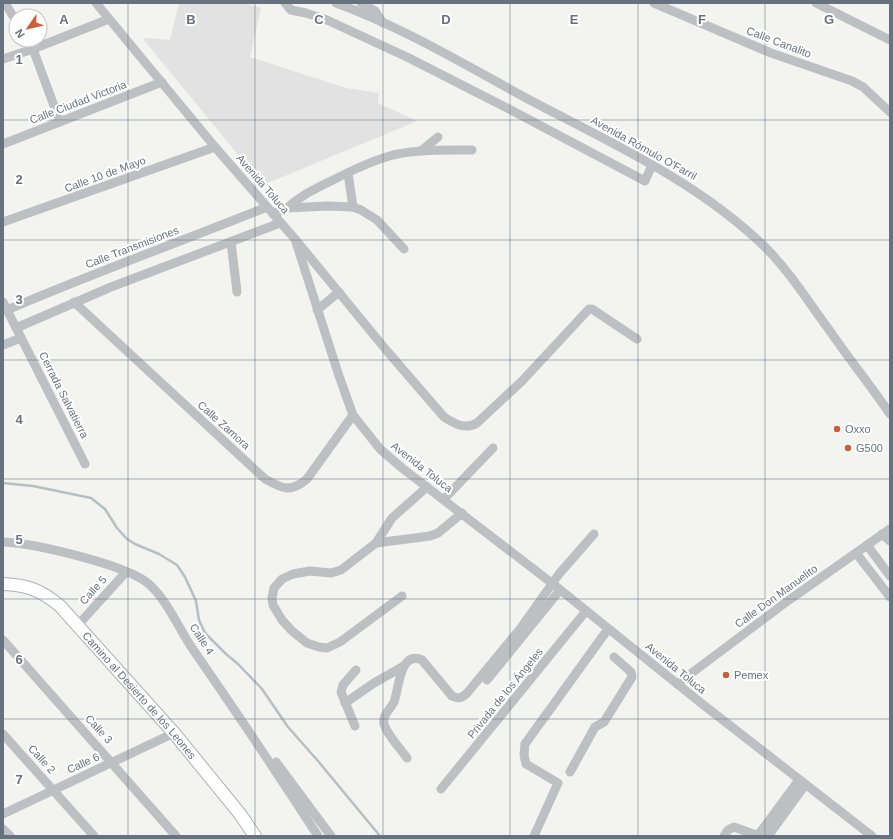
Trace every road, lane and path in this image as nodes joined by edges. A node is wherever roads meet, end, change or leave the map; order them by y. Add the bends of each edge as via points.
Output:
1 (96, 3) edge
2 (336, 3) edge
3 (361, 3) edge
4 (654, 3) edge
5 (816, 3) edge
6 (288, 6) edge
7 (109, 19) junction
8 (383, 23) junction
9 (890, 40) edge
10 (32, 49) junction
11 (3, 59) edge
12 (162, 82) junction
13 (890, 112) edge
14 (60, 122) junction
15 (438, 137) dead end
16 (3, 144) edge
17 (215, 147) junction
18 (472, 150) dead end
19 (421, 151) junction
20 (652, 165) junction
21 (348, 173) junction
22 (267, 207) junction
23 (353, 207) junction
24 (287, 208) junction
25 (273, 214) junction
26 (3, 222) edge
27 (280, 223) junction
28 (295, 239) junction
29 (231, 242) junction
30 (404, 249) dead end
31 (237, 292) dead end
32 (338, 292) junction
33 (74, 302) junction
34 (5, 306) edge
35 (317, 310) junction
36 (16, 328) junction
37 (21, 338) junction
38 (637, 339) dead end
39 (3, 344) edge
40 (887, 404) edge
41 (890, 414) edge
42 (353, 415) junction
43 (493, 448) dead end
44 (85, 464) dead end
45 (427, 487) junction
46 (444, 499) junction
47 (462, 513) junction
48 (890, 528) edge
49 (594, 534) dead end
50 (882, 534) junction
51 (890, 541) edge
52 (3, 542) edge
53 (376, 543) junction
54 (867, 545) junction
55 (856, 553) junction
56 (126, 572) junction
57 (890, 576) edge
58 (3, 584) edge
59 (553, 584) junction
60 (560, 590) junction
61 (402, 596) dead end
62 (890, 598) edge
63 (586, 611) junction
64 (78, 625) junction
65 (608, 629) junction
66 (3, 640) edge
67 (614, 656) dead end
68 (404, 666) junction
69 (356, 670) dead end
70 (487, 680) dead end
71 (677, 684) junction
72 (345, 703) junction
73 (355, 726) dead end
74 (174, 733) junction
75 (3, 734) edge
76 (260, 746) junction
77 (407, 758) dead end
78 (112, 762) junction
79 (570, 772) dead end
80 (802, 782) junction
81 (53, 790) junction
82 (441, 790) dead end
83 (3, 814) edge
84 (240, 814) junction
85 (775, 820) junction
86 (3, 829) edge
87 (740, 833) edge
88 (10, 836) edge
89 (94, 836) edge
90 (176, 836) edge
91 (248, 836) edge
92 (255, 836) edge
93 (318, 836) edge
94 (331, 836) edge
95 (534, 836) edge
96 (724, 836) edge
97 (768, 836) edge
98 (872, 836) edge

1 - 7 street, Avenida Toluca
2 - 8 street, Avenida Rómulo O'Farril
3 - 8 street via 375,11
4 - 13 street, Calle Canalito via 771,53 852,80
5 - 9 street
6 - 20 street via 327,20 402,55 645,181
7 - 10 street
7 - 12 street, Avenida Toluca
8 - 20 street, Avenida Rómulo O'Farril
10 - 11 street
10 - 14 street
12 - 14 street, Calle Ciudad Victoria
12 - 17 street, Avenida Toluca
14 - 16 street, Calle Ciudad Victoria
15 - 19 street
17 - 22 street, Avenida Toluca
17 - 26 street, Calle 10 de Mayo
18 - 19 street
19 - 21 street via 393,155
20 - 40 street, Avenida Rómulo O'Farril via 700,194 766,248 787,271
21 - 23 street
21 - 24 street via 304,195
22 - 25 street, Avenida Toluca
22 - 34 street, Calle Transmisiones
23 - 24 street
23 - 30 street via 377,220
24 - 25 street
25 - 27 street, Avenida Toluca
27 - 28 street, Avenida Toluca
27 - 29 street
28 - 32 street
28 - 35 street, Avenida Toluca
29 - 31 street
29 - 33 street
32 - 35 street
32 - 38 street via 444,417 463,427 478,423 522,381 589,309
33 - 36 street
33 - 42 street, Calle Zamora via 265,479 280,488 298,486 307,479
34 - 36 street
35 - 42 street, Avenida Toluca
36 - 37 street
37 - 39 street
37 - 44 street, Cerrada Salvatierra
40 - 41 street, Avenida Rómulo O'Farril
42 - 45 street, Avenida Toluca via 380,449
43 - 46 street
45 - 46 street, Avenida Toluca
45 - 53 street via 392,518
46 - 47 street, Avenida Toluca
47 - 53 street via 438,533 430,536
47 - 59 street, Avenida Toluca
48 - 50 street, Calle Don Manuelito
49 - 59 street
50 - 51 street
50 - 54 street, Calle Don Manuelito
52 - 56 street, Calle 4 via 59,552
53 - 61 street via 341,570 331,573 310,571 292,574 282,579 274,588 273,605 287,626 307,643 327,648 340,642
54 - 55 street, Calle Don Manuelito
54 - 57 street
55 - 62 street
55 - 71 street, Calle Don Manuelito
56 - 64 street, Calle 5
56 - 76 street, Calle 4 via 150,584 164,602
58 - 64 main road, Camino al Desierto de los Leones via 36,589 50,598
59 - 60 street, Avenida Toluca
59 - 68 street via 520,629 461,698 452,696 422,660 413,658
60 - 63 street, Avenida Toluca
60 - 70 street
63 - 65 street, Avenida Toluca
63 - 82 street, Privada de los Ángeles
64 - 74 main road, Camino al Desierto de los Leones
65 - 71 street, Avenida Toluca
65 - 95 street via 525,744 526,764 558,783
66 - 78 street, Calle 3
67 - 79 street via 631,672 632,677 604,722 595,727
68 - 72 street
68 - 77 street via 384,724
69 - 72 street via 340,692
71 - 80 street, Avenida Toluca
72 - 73 street
74 - 78 street, Calle 6
74 - 84 main road, Camino al Desierto de los Leones
75 - 81 street, Calle 2
76 - 93 street, Calle 4
76 - 94 street via 268,752
78 - 81 street, Calle 6
78 - 90 street, Calle 3
80 - 85 street
80 - 98 street, Avenida Toluca
81 - 83 street, Calle 6
81 - 89 street, Calle 2
84 - 91 street
84 - 92 main road, Camino al Desierto de los Leones
85 - 87 street via 758,835
85 - 97 street
86 - 88 street
87 - 96 street via 731,828

